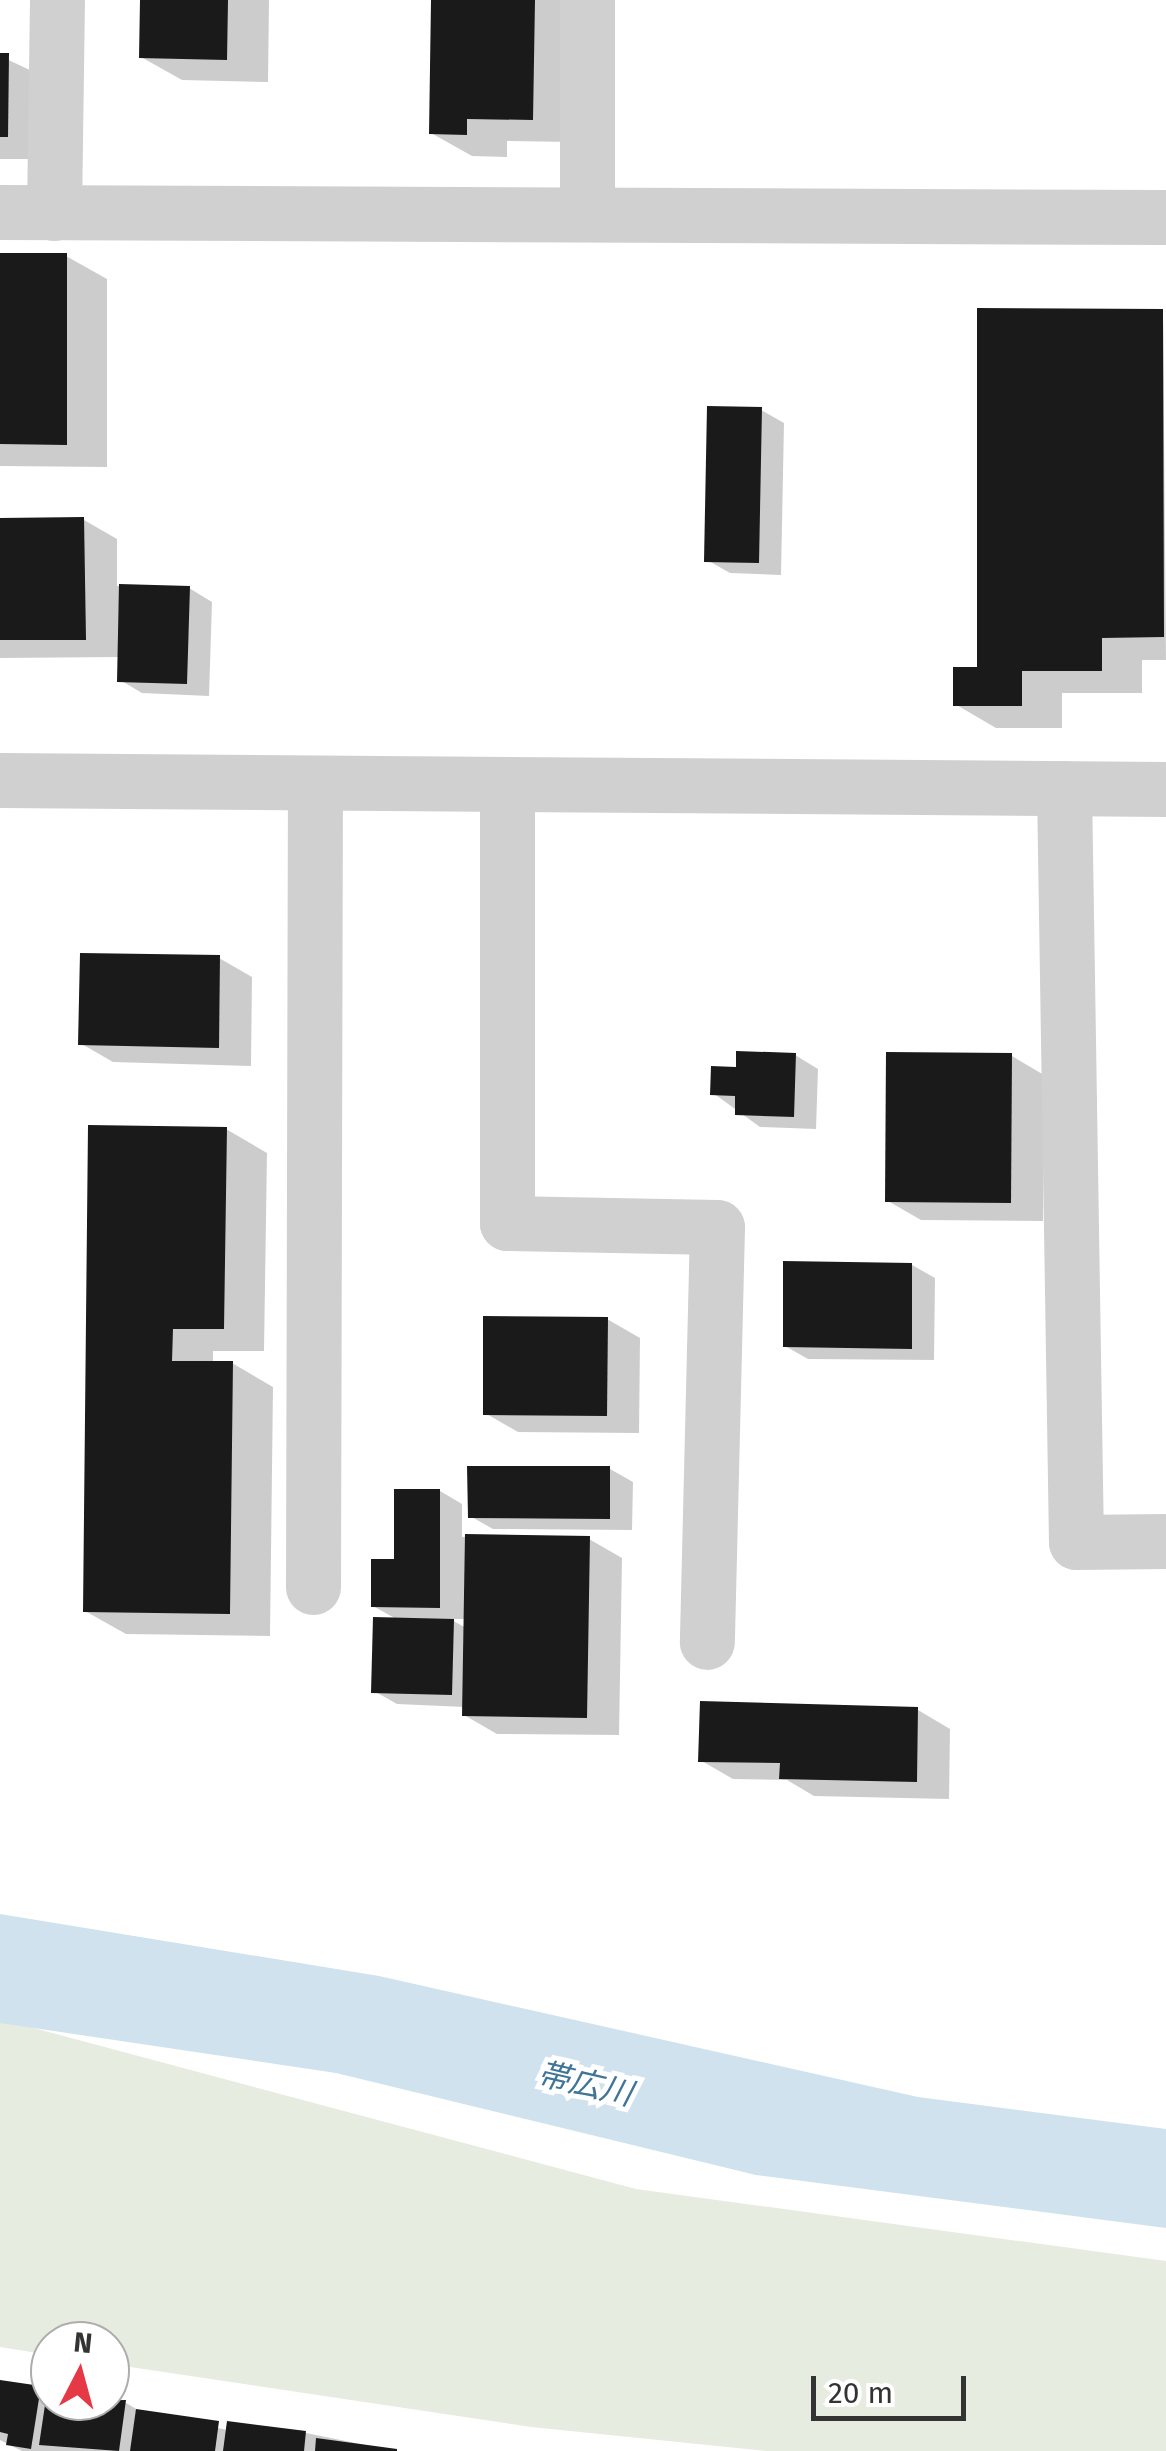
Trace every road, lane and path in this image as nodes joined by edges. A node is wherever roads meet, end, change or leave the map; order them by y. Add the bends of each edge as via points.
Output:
1 (58, 0) edge
2 (587, 0) edge
3 (0, 212) edge
4 (54, 213) junction
5 (587, 214) junction
6 (1166, 217) edge
7 (0, 780) edge
8 (316, 783) junction
9 (507, 784) junction
10 (1064, 788) junction
11 (1166, 788) edge
12 (1166, 1541) edge
13 (313, 1587) dead end
14 (707, 1642) dead end

1 - 4 street
2 - 5 street
3 - 4 street
4 - 5 street
5 - 6 street
7 - 8 street
8 - 9 street
8 - 13 street
9 - 10 street
9 - 14 street via 508,1222 717,1226
10 - 11 street
10 - 12 street via 1076,1542

